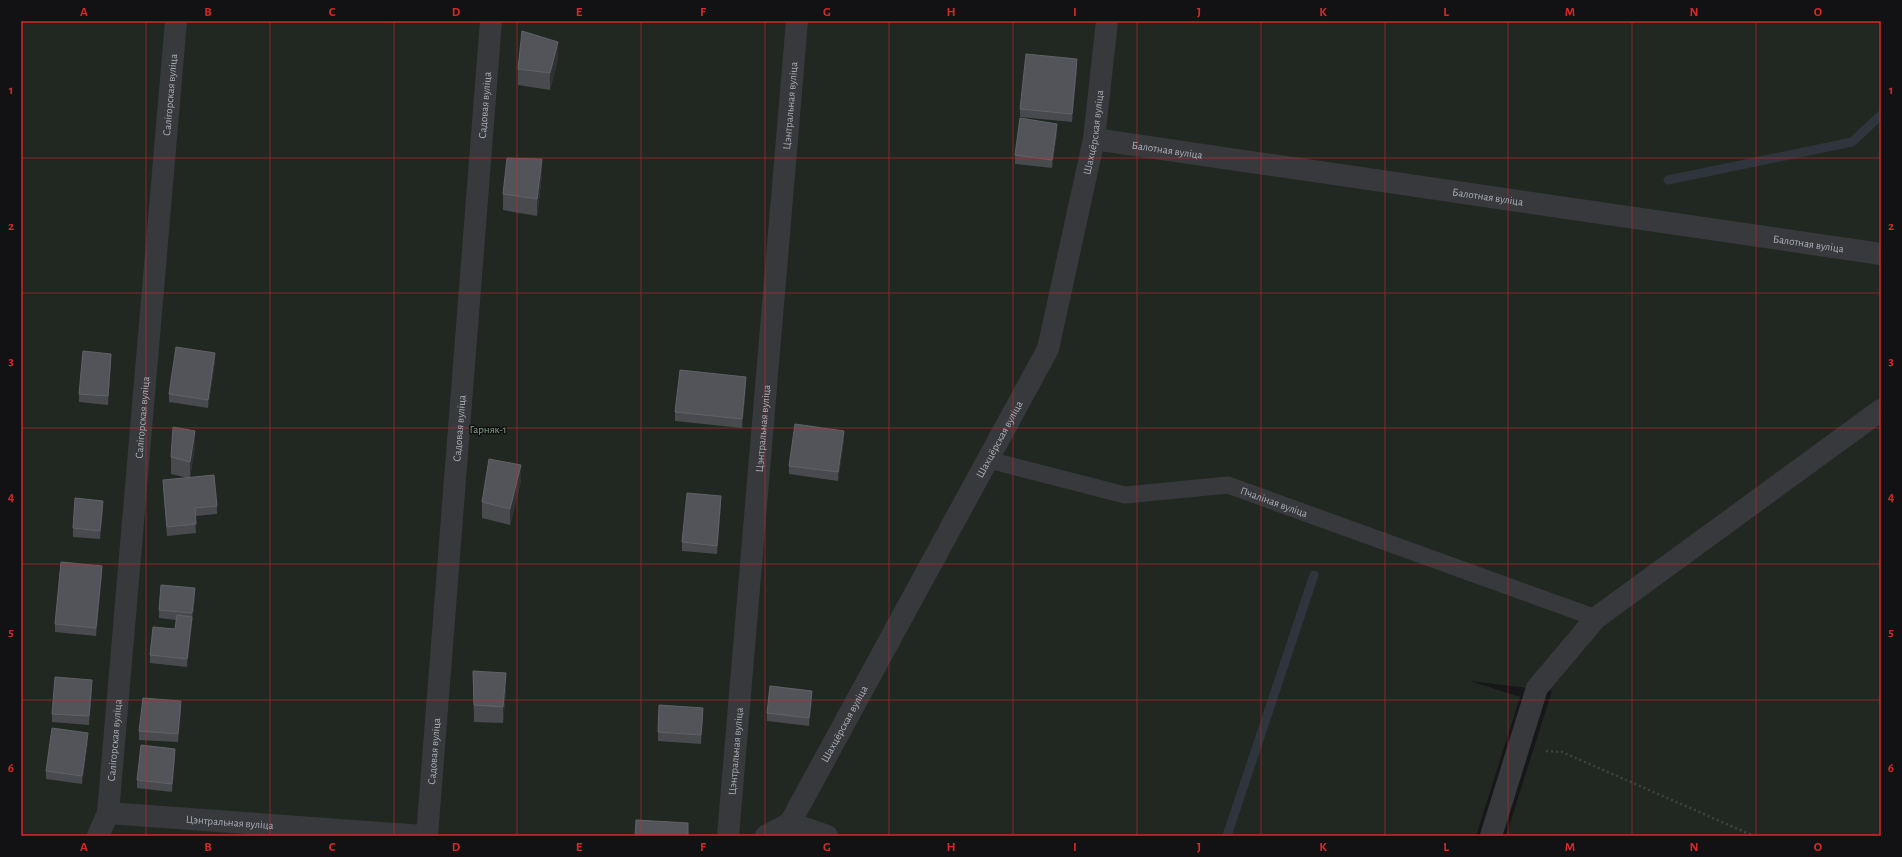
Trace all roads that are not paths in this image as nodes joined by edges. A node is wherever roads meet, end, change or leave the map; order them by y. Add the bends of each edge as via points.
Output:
1 (176, 21) edge
2 (491, 21) edge
3 (797, 21) edge
4 (1106, 21) edge
5 (1094, 139) junction
6 (1881, 254) edge
7 (1881, 410) edge
8 (989, 460) junction
9 (1596, 618) junction
10 (108, 813) junction
11 (790, 823) junction
12 (98, 836) edge
13 (423, 836) edge
14 (427, 836) edge
15 (728, 836) edge
16 (766, 836) edge
17 (827, 836) edge
18 (1491, 836) edge

1 - 10 street, Салігорская вуліца
2 - 14 street, Садовая вуліца
3 - 15 street, Цэнтральная вуліца
4 - 5 street, Шахцёрская вуліца
5 - 6 street, Балотная вуліца
5 - 8 street, Шахцёрская вуліца via 1048,349
7 - 9 street
8 - 9 lane, Пчаліная вуліца via 1125,495 1228,485
8 - 11 street, Шахцёрская вуліца
9 - 18 street via 1537,688
10 - 12 street, Салігорская вуліца
10 - 13 street, Цэнтральная вуліца
11 - 16 street
11 - 17 street

